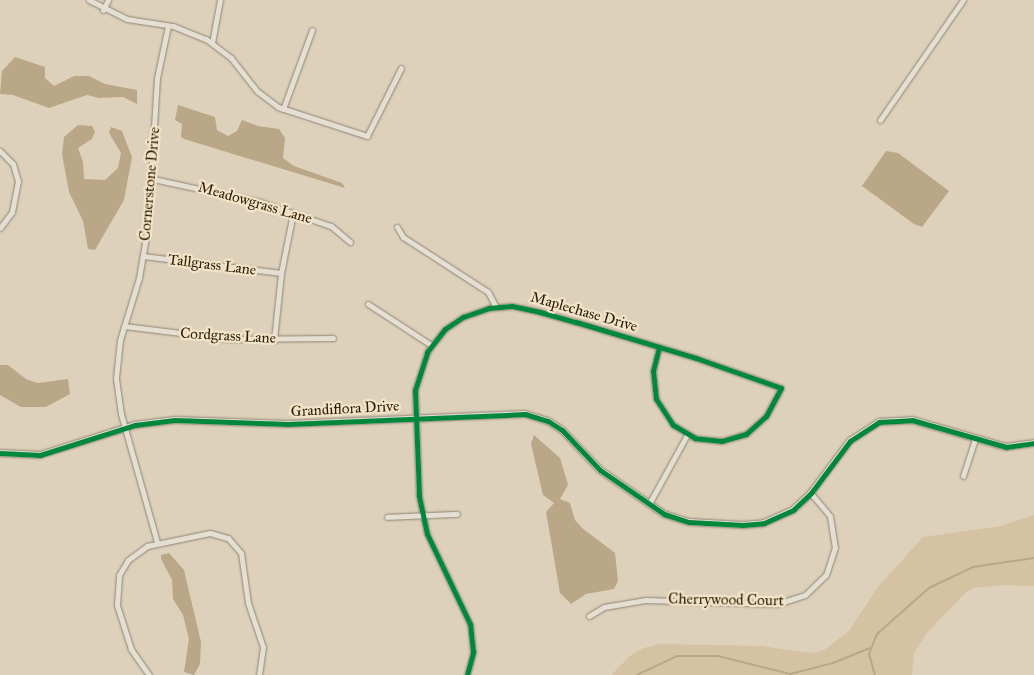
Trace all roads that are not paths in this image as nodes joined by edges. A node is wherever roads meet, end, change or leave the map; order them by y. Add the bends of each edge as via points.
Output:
1 (88, 0) edge
2 (108, 0) edge
3 (220, 0) edge
4 (963, 0) edge
5 (104, 10) junction
6 (168, 26) junction
7 (312, 30) dead end
8 (212, 43) junction
9 (401, 68) dead end
10 (283, 110) junction
11 (880, 120) dead end
12 (0, 151) edge
13 (153, 179) junction
14 (293, 213) junction
15 (397, 227) dead end
16 (0, 228) edge
17 (350, 242) dead end
18 (143, 256) junction
19 (281, 273) junction
20 (368, 304) dead end
21 (496, 307) junction
22 (124, 326) junction
23 (333, 338) dead end
24 (274, 340) junction
25 (431, 345) junction
26 (659, 347) junction
27 (415, 418) junction
28 (124, 428) junction
29 (687, 435) junction
30 (975, 440) junction
31 (1034, 443) edge
32 (0, 453) edge
33 (963, 476) dead end
34 (811, 494) junction
35 (648, 504) junction
36 (457, 514) dead end
37 (422, 515) junction
38 (387, 517) dead end
39 (157, 542) junction
40 (589, 616) dead end
41 (149, 675) edge
42 (259, 675) edge
43 (467, 675) edge

1 - 5 street
2 - 5 street
3 - 8 street
4 - 11 street
5 - 6 street via 134,21
6 - 8 street
6 - 13 street, Cornerstone Drive via 157,78
7 - 10 street
8 - 10 street via 237,64 262,95
9 - 10 street via 366,136
12 - 16 street via 13,164 18,181 12,212
13 - 14 street, Meadowgrass Lane via 226,192
13 - 18 street, Cornerstone Drive
14 - 17 street, Meadowgrass Lane via 331,226
14 - 19 street
15 - 21 street via 403,237 488,292
18 - 19 street, Tallgrass Lane
18 - 22 street, Cornerstone Drive
19 - 24 street
20 - 25 street
21 - 25 street, Maplechase Drive via 458,320
21 - 26 street, Maplechase Drive via 527,308
22 - 24 street, Cordgrass Lane via 189,336
22 - 28 street, Cornerstone Drive via 116,378
23 - 24 street, Cordgrass Lane
25 - 27 street, Maplechase Drive via 417,380
26 - 29 street via 653,371 656,399 668,420
26 - 29 street, Maplechase Drive via 781,388 766,416 746,434 714,441
27 - 28 street, Grandiflora Drive via 288,424 175,420
27 - 35 street, Grandiflora Drive via 518,414 548,421 568,436 600,470
27 - 37 street, Maplechase Drive
28 - 32 street, Grandiflora Drive via 40,454
28 - 39 street, Cornerstone Drive
29 - 35 street
30 - 31 street, Grandiflora Drive via 1006,447
30 - 33 street
30 - 34 street, Grandiflora Drive via 912,420 879,422 850,441
34 - 35 street, Grandiflora Drive via 793,510 774,520 743,525 689,522
34 - 40 street, Cherrywood Court via 830,516 835,548 826,575 805,595 778,604 645,600 604,607
36 - 37 street
37 - 38 street
37 - 43 street, Maplechase Drive via 435,553 470,624 472,652
39 - 41 street via 128,560 118,575 116,593 132,649
39 - 42 street via 210,533 223,535 238,548 243,559 248,603 264,647

